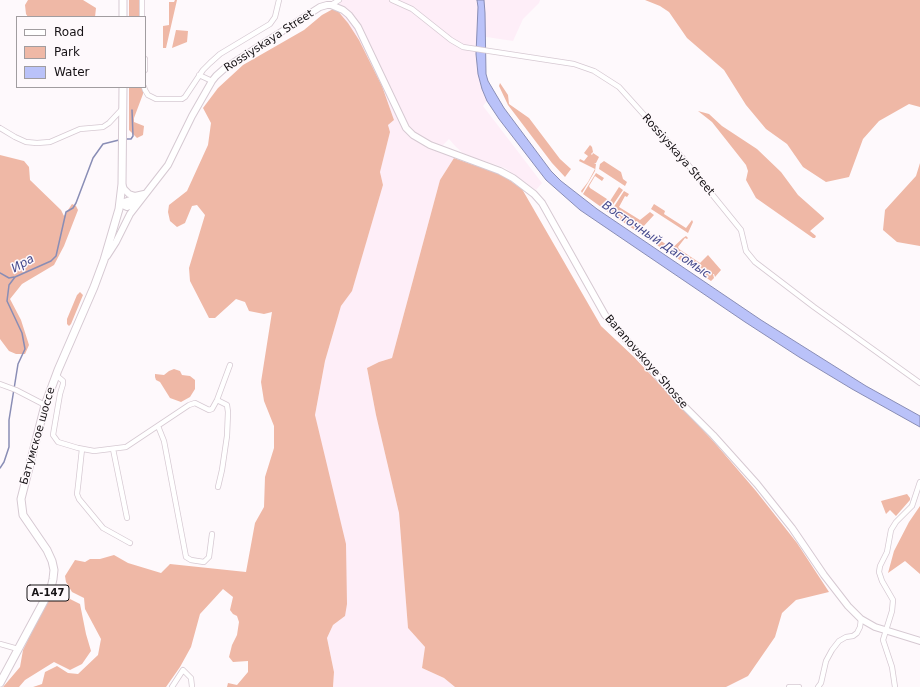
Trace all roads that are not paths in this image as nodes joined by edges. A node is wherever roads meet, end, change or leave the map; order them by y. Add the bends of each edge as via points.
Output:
1 (123, 0) edge
2 (142, 0) edge
3 (279, 0) edge
4 (339, 0) edge
5 (392, 0) edge
6 (328, 4) edge
7 (123, 16) edge
8 (142, 16) edge
9 (199, 75) junction
10 (212, 81) junction
11 (123, 88) edge
12 (144, 88) edge
13 (123, 108) junction
14 (0, 128) edge
15 (122, 184) junction
16 (144, 194) junction
17 (120, 204) junction
18 (104, 260) junction
19 (230, 364) dead end
20 (56, 375) junction
21 (920, 383) edge
22 (0, 384) edge
23 (217, 400) junction
24 (45, 405) junction
25 (158, 426) junction
26 (82, 449) junction
27 (113, 449) junction
28 (920, 482) edge
29 (218, 487) dead end
30 (127, 518) dead end
31 (212, 534) dead end
32 (130, 543) dead end
33 (861, 619) junction
34 (886, 630) junction
35 (920, 641) edge
36 (0, 644) edge
37 (18, 649) junction
38 (8, 668) junction
39 (0, 673) edge
40 (0, 683) edge
41 (172, 687) edge
42 (192, 687) edge
43 (789, 687) edge
44 (799, 687) edge
45 (818, 687) edge
46 (895, 687) edge

1 - 7 highway
2 - 8 street
3 - 9 street via 275,17 270,24 220,54
4 - 6 street, Rossiyskaya Street
5 - 21 street, Rossiyskaya Street via 412,10 463,47 574,64 594,71 619,87 681,156 741,230 746,251 755,262
6 - 10 main road, Rossiyskaya Street via 240,58
6 - 33 main road, Baranovskoye Shosse via 349,15 358,27 403,123 410,132 430,145 500,171 519,182 542,203 605,315 679,401 757,484 792,528 824,575
9 - 10 street
9 - 12 street via 186,97 182,98 156,99 148,95
10 - 16 main road, Rossiyskaya Street via 168,165
11 - 13 highway, Батумское шоссе / А-147
13 - 14 street via 103,127 80,129 50,142 26,142
13 - 15 highway, Батумское шоссе / А-147
15 - 16 main road via 129,194
15 - 17 highway, Батумское шоссе / А-147
16 - 17 main road
16 - 18 main road, А-147
17 - 18 highway, Батумское шоссе / А-147
18 - 20 highway, Батумское шоссе / А-147
19 - 23 street
20 - 24 highway, Батумское шоссе / А-147
20 - 26 street via 63,384 53,435 58,442
22 - 24 street, Батумское шоссе
23 - 25 street via 210,410 195,404 189,405
23 - 29 street via 227,405 228,412
24 - 37 highway, Батумское шоссе / А-147 via 23,487 21,505 23,515 47,550 54,570 51,588
25 - 27 street via 126,447
25 - 31 street via 164,441 186,557 204,562 209,557
26 - 27 street
26 - 32 street via 77,494 79,499 103,528
27 - 30 street
28 - 34 street via 912,506 891,530 887,552 880,566 880,576 893,600
33 - 34 main road, Baranovskoye Shosse
33 - 45 street via 857,633 846,637 832,650
34 - 35 main road, Baranovskoye Shosse
34 - 46 street via 884,644
36 - 37 street
37 - 38 highway, Батумское шоссе / А-147
38 - 39 street
38 - 40 highway, Батумское шоссе / А-147
41 - 42 street via 183,670 191,678
43 - 44 street

